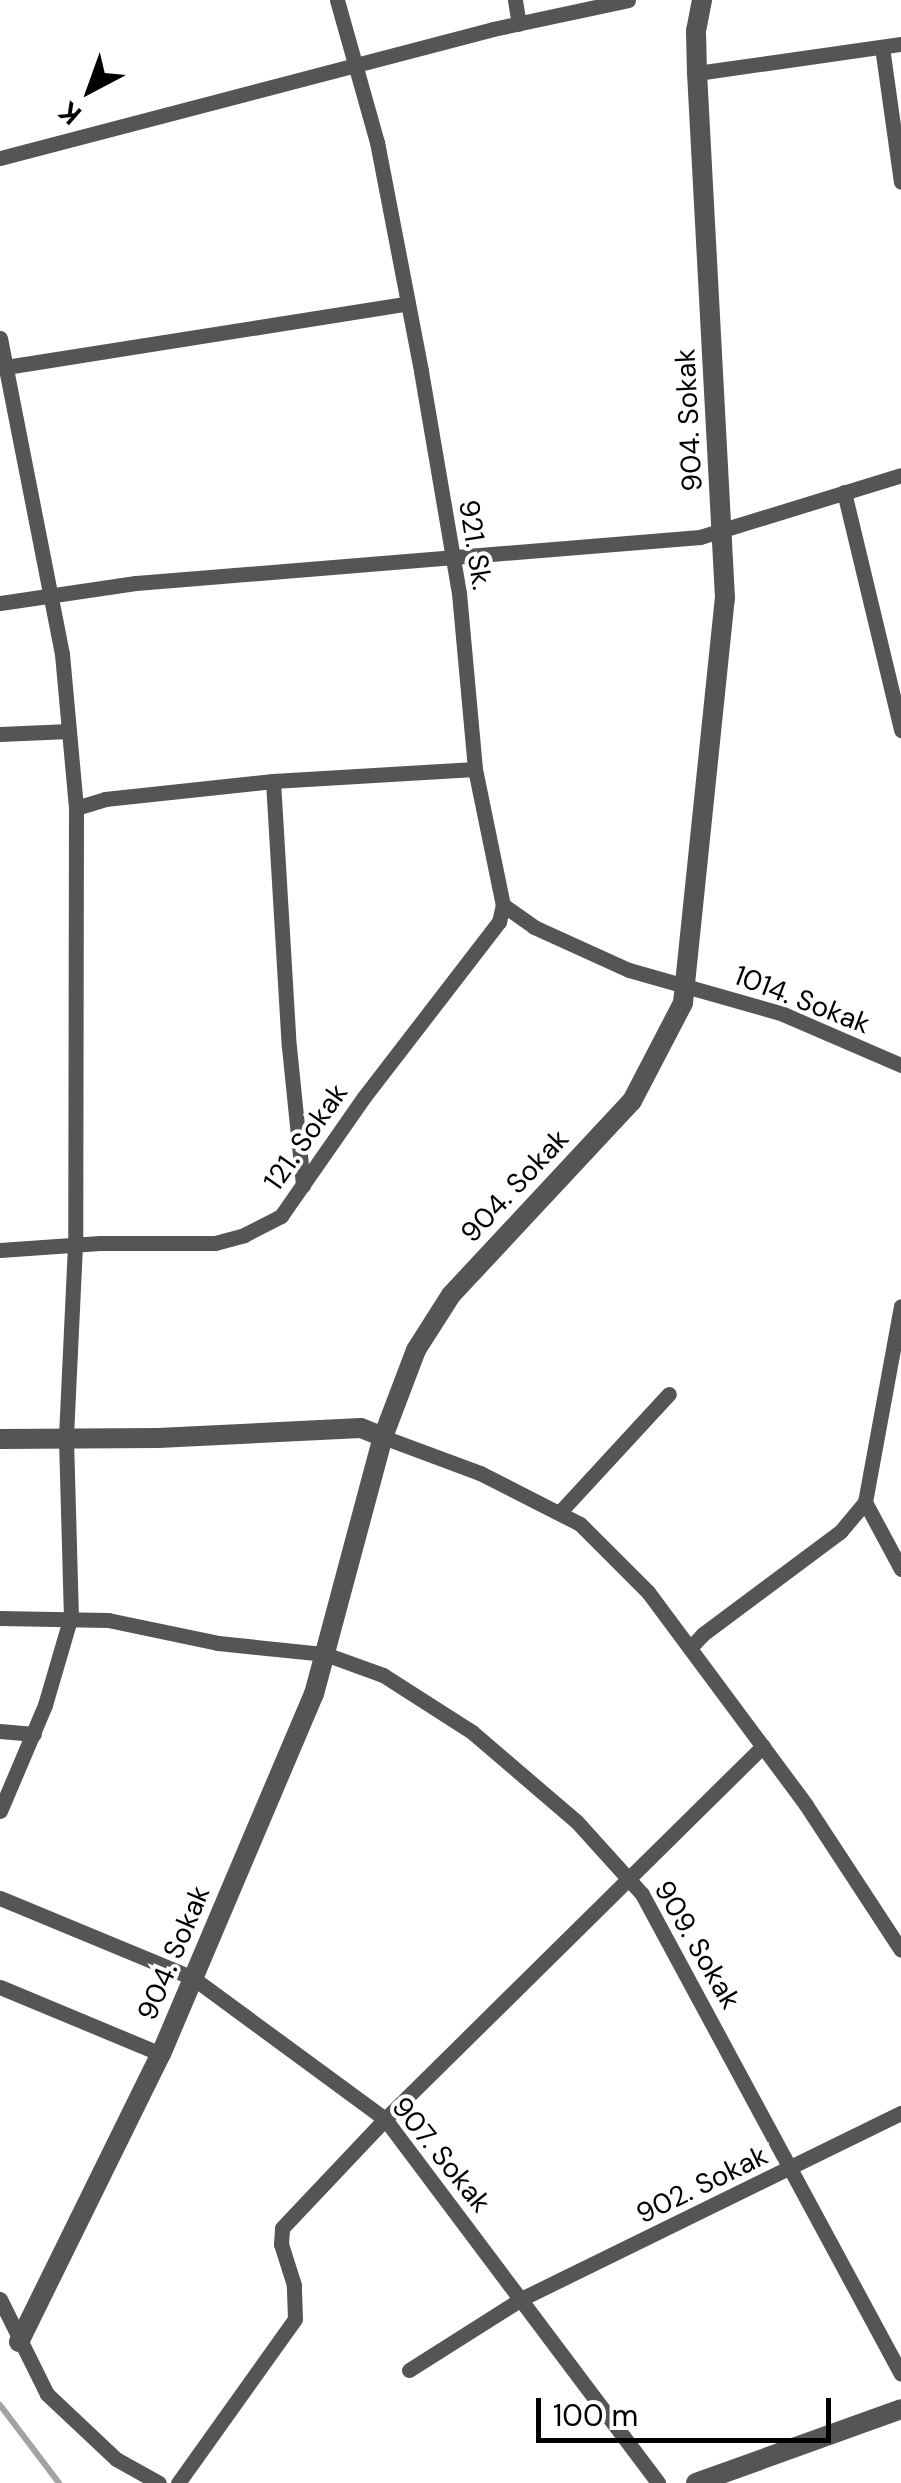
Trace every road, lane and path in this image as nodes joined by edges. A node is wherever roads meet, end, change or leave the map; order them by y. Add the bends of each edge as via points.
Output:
1 (337, 0) edge
2 (515, 0) edge
3 (628, 0) edge
4 (702, 0) edge
5 (520, 24) junction
6 (901, 44) edge
7 (882, 47) junction
8 (357, 66) junction
9 (696, 73) junction
10 (0, 158) edge
11 (901, 182) edge
12 (408, 303) junction
13 (0, 338) edge
14 (6, 367) junction
15 (901, 475) edge
16 (844, 492) junction
17 (722, 530) junction
18 (453, 559) junction
19 (50, 596) junction
20 (0, 603) edge
21 (899, 711) edge
22 (901, 730) edge
23 (69, 732) junction
24 (0, 734) edge
25 (475, 769) junction
26 (273, 782) junction
27 (76, 808) junction
28 (503, 905) junction
29 (685, 984) junction
30 (901, 1066) edge
31 (303, 1185) junction
32 (76, 1245) junction
33 (0, 1250) edge
34 (901, 1306) edge
35 (669, 1394) dead end
36 (383, 1437) junction
37 (0, 1439) edge
38 (66, 1439) junction
39 (866, 1502) junction
40 (559, 1513) junction
41 (901, 1569) edge
42 (71, 1616) junction
43 (0, 1618) edge
44 (690, 1648) junction
45 (325, 1654) junction
46 (0, 1730) edge
47 (34, 1734) junction
48 (763, 1746) junction
49 (0, 1811) edge
50 (630, 1881) junction
51 (0, 1898) edge
52 (901, 1950) edge
53 (194, 1978) junction
54 (0, 1987) edge
55 (161, 2054) junction
56 (901, 2114) edge
57 (385, 2119) junction
58 (793, 2169) junction
59 (0, 2298) edge
60 (523, 2298) junction
61 (19, 2342) junction
62 (409, 2370) dead end
63 (901, 2374) edge
64 (901, 2409) edge
65 (160, 2483) edge
66 (178, 2483) edge
67 (658, 2483) edge
68 (696, 2483) edge

1 - 8 street, 921. Sk.
2 - 5 street
3 - 5 street
4 - 9 street, 904. Sokak
5 - 8 street
6 - 7 street
7 - 9 street
7 - 11 street
8 - 10 street
8 - 12 street, 921. Sk.
9 - 17 street, 904. Sokak
12 - 14 street
12 - 18 street, 921. Sk.
13 - 14 street
14 - 19 street
15 - 16 street
16 - 17 street
16 - 21 street
17 - 18 street
17 - 29 street, 904. Sokak via 725,598
18 - 19 street via 136,582
18 - 25 street, 921. Sk.
19 - 20 street
19 - 23 street
21 - 22 street
23 - 24 street
23 - 27 street
25 - 26 street
25 - 28 street, 921. Sk.
26 - 27 street via 105,798
26 - 31 street
27 - 32 street
28 - 29 street via 628,970
28 - 31 street, 121. Sokak via 500,922
29 - 30 street, 1014. Sokak via 784,1014
29 - 36 street, 904. Sokak via 683,1003 632,1100 451,1294 416,1350
31 - 32 street, 121. Sokak via 281,1216 230,1239
32 - 33 street, 121. Sokak
32 - 38 street
34 - 39 street
35 - 40 street
36 - 38 street via 360,1428
36 - 40 street via 480,1473
36 - 45 street, 904. Sokak
37 - 38 street
38 - 42 street
39 - 41 street
39 - 44 street via 840,1532
40 - 44 street via 580,1524 648,1592
42 - 43 street, 909. Sokak
42 - 45 street, 909. Sokak
42 - 47 street
44 - 48 street
45 - 50 street, 909. Sokak via 383,1674 472,1732 577,1822
45 - 53 street, 904. Sokak
46 - 47 street
47 - 49 street
48 - 50 street
48 - 52 street
50 - 57 street
50 - 58 street, 909. Sokak
51 - 53 street, 907. Sokak
53 - 55 street, 904. Sokak
53 - 57 street, 907. Sokak
54 - 55 street
55 - 61 street, 904. Sokak
56 - 58 street, 902. Sokak
57 - 60 street, 907. Sokak
57 - 66 street via 282,2228 295,2319
58 - 60 street, 902. Sokak
58 - 63 street, 909. Sokak
59 - 61 street
60 - 62 street, 902. Sokak
60 - 67 street, 907. Sokak
61 - 65 street via 46,2394 77,2425 116,2459
64 - 68 street

